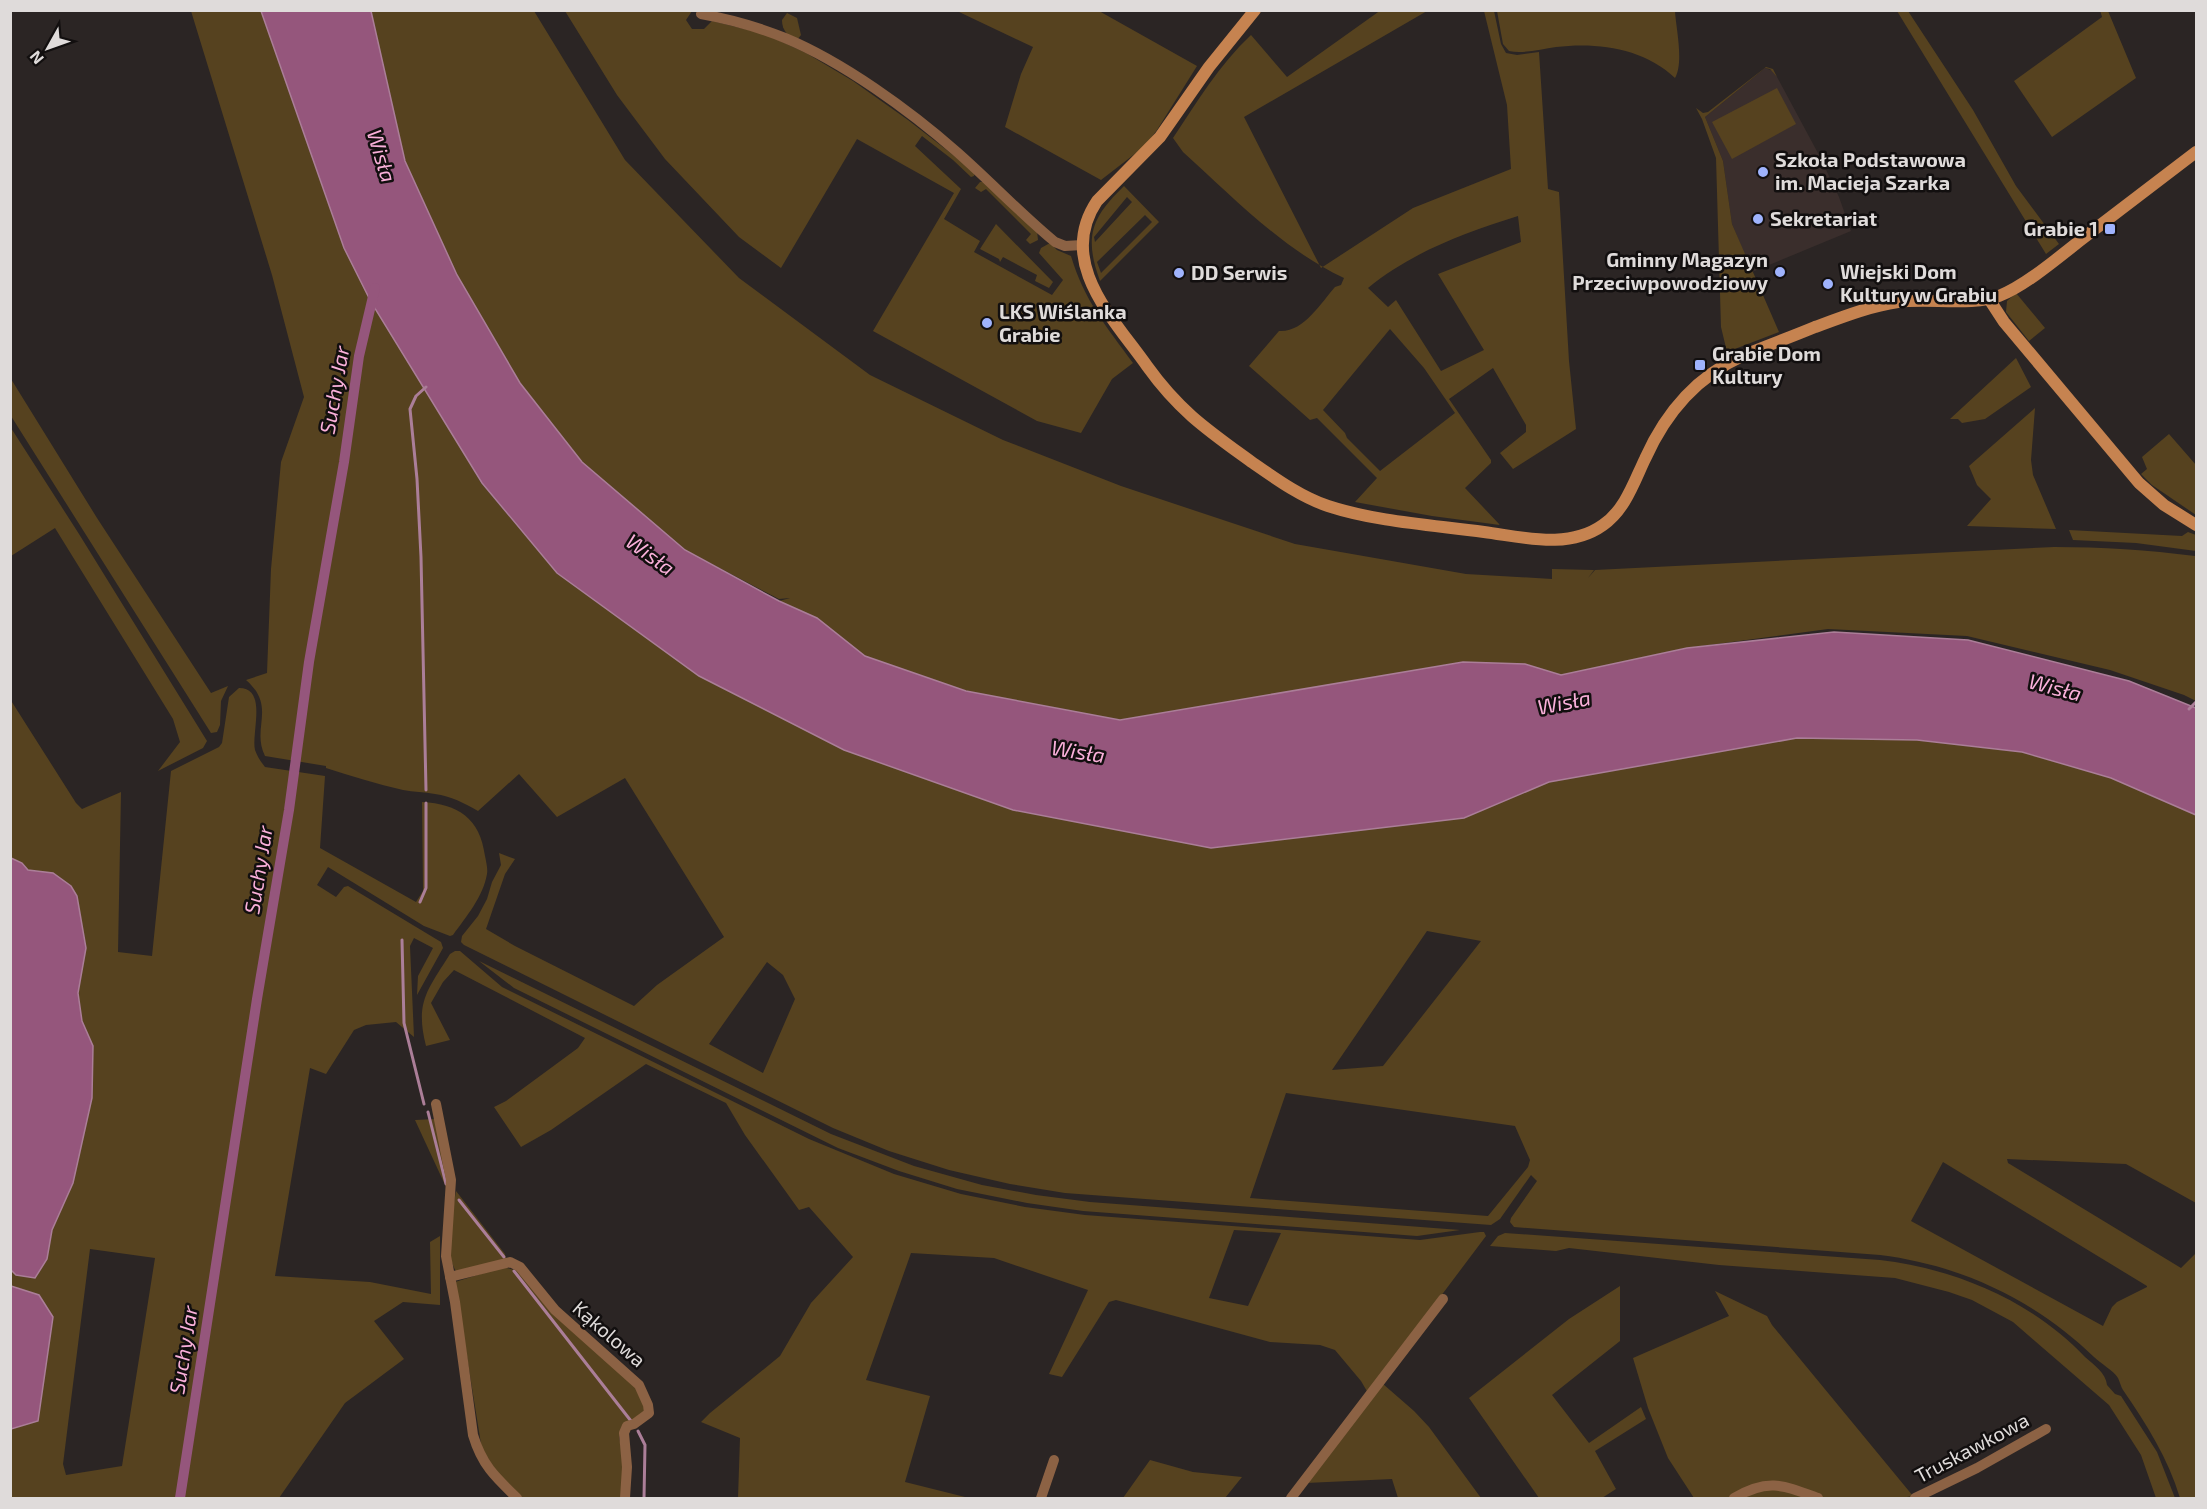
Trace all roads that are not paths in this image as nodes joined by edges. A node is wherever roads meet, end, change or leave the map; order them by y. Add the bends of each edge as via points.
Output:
1 (1255, 10) edge
2 (701, 14) dead end
3 (2196, 152) edge
4 (1082, 245) junction
5 (1989, 299) junction
6 (2196, 525) edge
7 (436, 1104) dead end
8 (450, 1277) junction
9 (1443, 1299) dead end
10 (2046, 1429) dead end
11 (1054, 1460) dead end
12 (517, 1498) edge
13 (625, 1498) edge
14 (1041, 1498) edge
15 (1291, 1498) edge
16 (1734, 1498) edge
17 (1818, 1498) edge
18 (1915, 1498) edge

1 - 4 street via 1160,137 1097,201 1087,219
2 - 4 street via 784,38 850,73 947,144 1054,242
3 - 5 street via 2047,265 2009,291
4 - 5 street via 1094,289 1165,390 1204,428 1283,483 1324,505 1363,515 1550,540 1586,535 1613,517 1670,416 1702,380 1730,362 1878,306
5 - 6 street via 2010,330 2130,474 2164,505
7 - 8 street via 451,1180 446,1256
8 - 12 street via 472,1435 478,1454
8 - 13 street, Kąkolowa via 510,1262 520,1267 555,1310 639,1385 649,1413 627,1426 624,1433
9 - 15 street
10 - 18 street, Truskawkowa
11 - 14 street
16 - 17 street via 1768,1485

